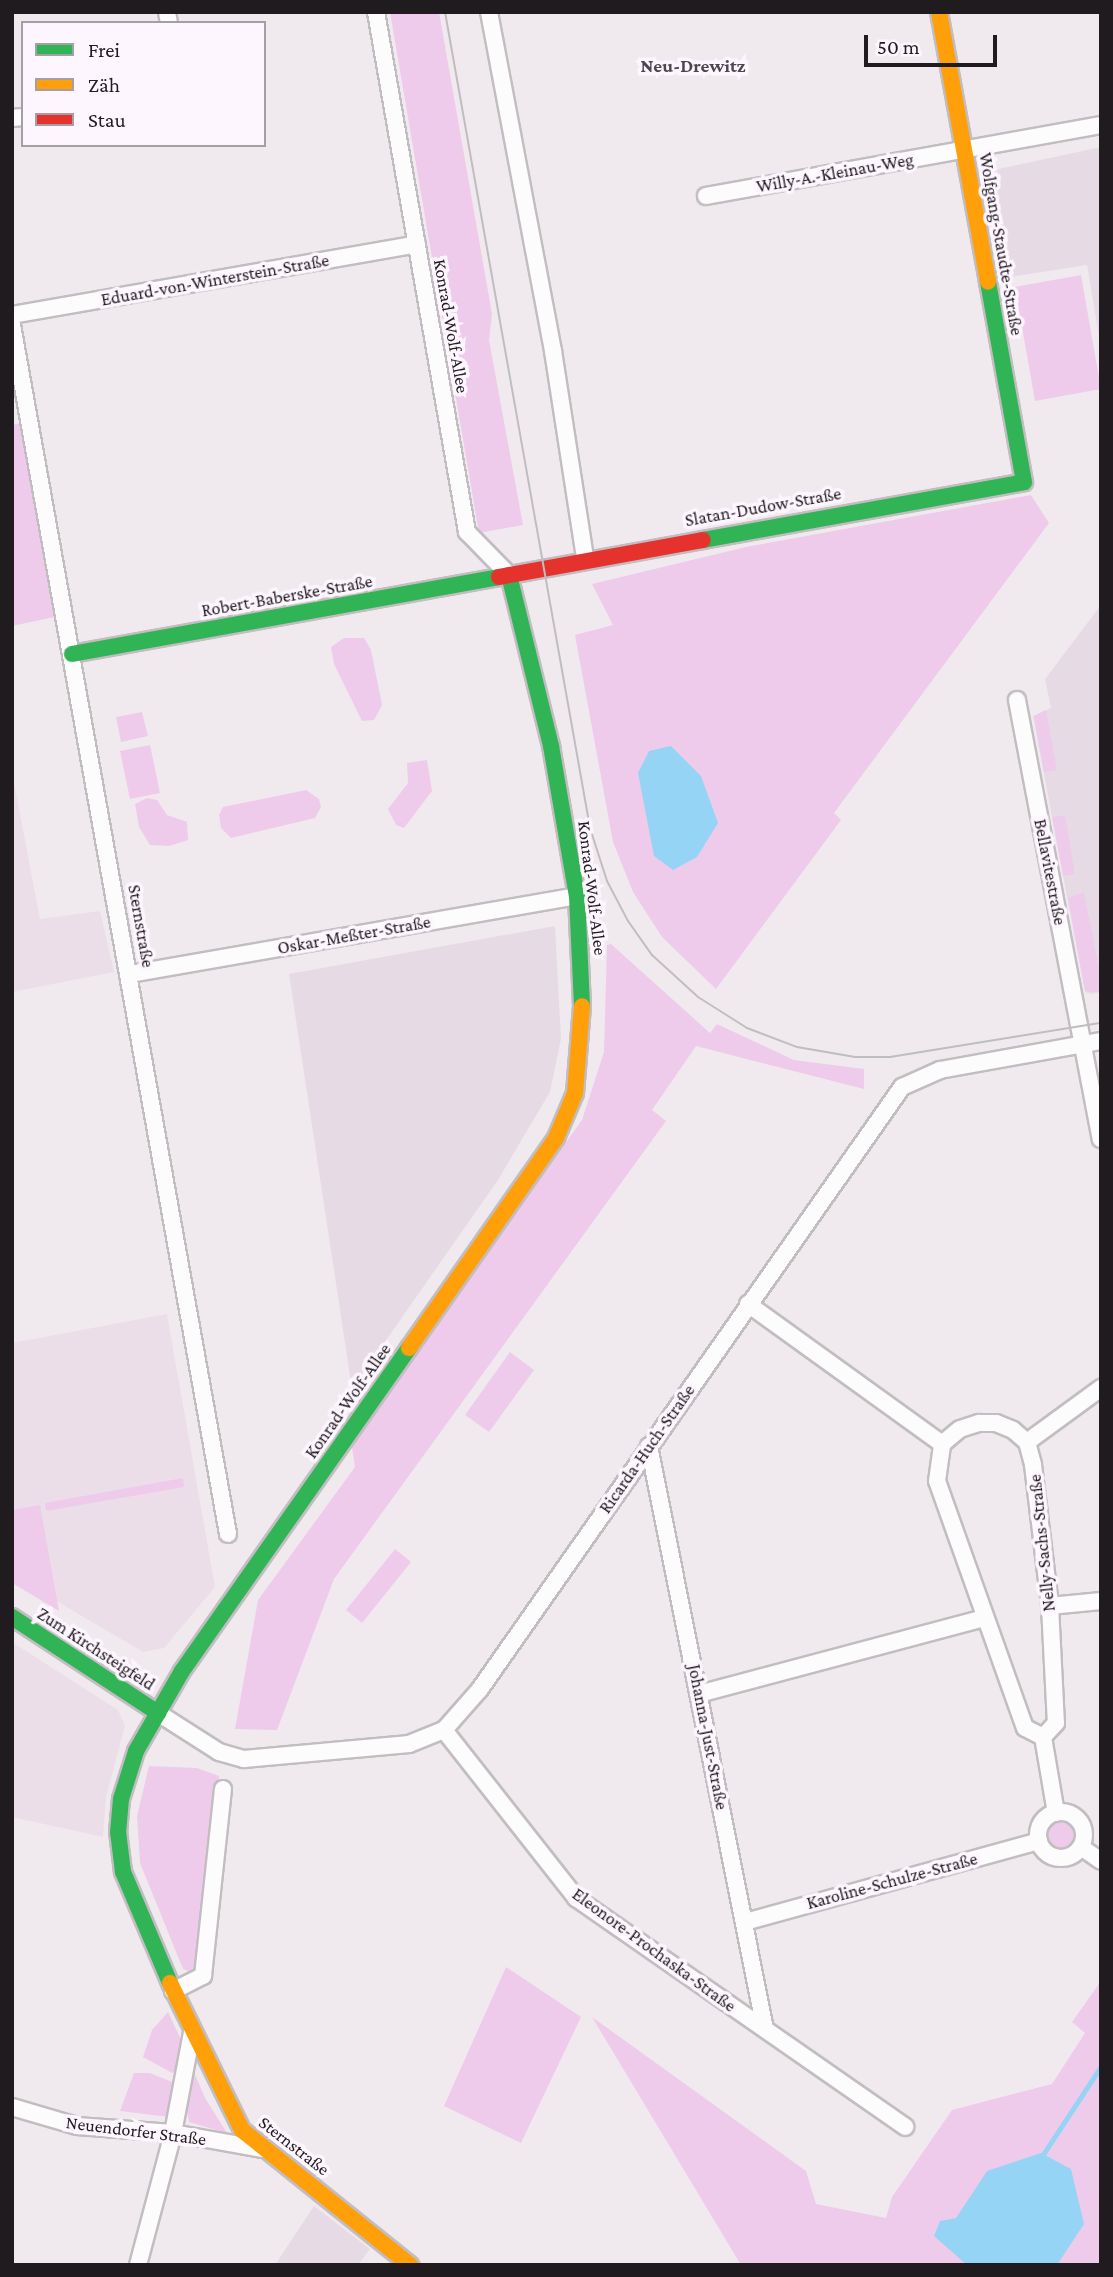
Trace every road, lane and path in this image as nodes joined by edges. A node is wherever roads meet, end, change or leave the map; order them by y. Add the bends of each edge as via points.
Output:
1 (376, 12) edge
2 (489, 12) edge
3 (939, 12) edge
4 (1101, 125) edge
5 (964, 150) junction
6 (706, 196) dead end
7 (417, 244) junction
8 (12, 315) edge
9 (12, 326) edge
10 (1024, 482) joint
11 (585, 558) junction
12 (509, 575) junction
13 (72, 654) junction
14 (1017, 700) dead end
15 (578, 896) junction
16 (130, 974) junction
17 (1101, 1041) edge
18 (1083, 1044) junction
19 (1101, 1139) edge
20 (748, 1304) junction
21 (1101, 1388) edge
22 (1027, 1443) junction
23 (942, 1444) junction
24 (649, 1446) junction
25 (228, 1534) dead end
26 (1101, 1601) edge
27 (1050, 1606) junction
28 (12, 1617) edge
29 (985, 1618) junction
30 (699, 1694) junction
31 (158, 1713) junction
32 (443, 1730) junction
33 (1043, 1737) junction
34 (223, 1789) dead end
35 (1056, 1813) junction
36 (1039, 1841) junction
37 (1081, 1847) junction
38 (1101, 1861) edge
39 (745, 1922) junction
40 (173, 1991) junction
41 (765, 2029) junction
42 (192, 2032) junction
43 (12, 2107) edge
44 (905, 2127) dead end
45 (173, 2133) junction
46 (262, 2150) junction
47 (138, 2265) edge
48 (410, 2265) edge

1 - 7 street, Konrad-Wolf-Allee
2 - 11 street via 553,351
3 - 5 street, Wolfgang-Staudte-Straße
4 - 5 street, Willy-A.-Kleinau-Weg
5 - 6 street, Willy-A.-Kleinau-Weg
5 - 10 street, Wolfgang-Staudte-Straße
7 - 8 street, Eduard-von-Winterstein-Straße
7 - 12 street, Konrad-Wolf-Allee via 467,532
9 - 13 street, Sternstraße
10 - 11 street, Slatan-Dudow-Straße
11 - 12 street, Slatan-Dudow-Straße
12 - 13 street, Robert-Baberske-Straße
12 - 15 street, Konrad-Wolf-Allee via 551,746
13 - 16 street, Sternstraße
14 - 18 street, Bellavitestraße
15 - 16 street, Oskar-Meßter-Straße
15 - 31 street, Konrad-Wolf-Allee via 582,1025 575,1093 561,1128 182,1671
16 - 25 street, Sternstraße
17 - 18 street, Ricarda-Huch-Straße
18 - 19 street, Bellavitestraße
18 - 20 street, Ricarda-Huch-Straße via 940,1070 902,1087
20 - 23 street
20 - 24 street, Ricarda-Huch-Straße
21 - 22 street
22 - 23 street via 996,1423 960,1429
22 - 27 street, Nelly-Sachs-Straße
23 - 29 street via 937,1481
24 - 30 street, Johanna-Just-Straße
24 - 32 street, Ricarda-Huch-Straße via 480,1689
26 - 27 street
27 - 33 street, Nelly-Sachs-Straße via 1056,1723
28 - 31 street, Zum Kirchsteigfeld
29 - 30 street
29 - 33 street via 1025,1728
30 - 39 street, Johanna-Just-Straße
31 - 32 street, Ricarda-Huch-Straße via 212,1749 244,1759 409,1744
31 - 40 street, Sternstraße via 136,1751 121,1799 118,1833 123,1872 134,1905
32 - 41 street, Eleonore-Prochaska-Straße via 576,1898
33 - 35 street
34 - 40 street via 203,1976
35 - 36 street via 1043,1821
35 - 37 street via 1071,1814 1081,1823
36 - 37 street via 1046,1852 1060,1857
36 - 39 street, Karoline-Schulze-Straße
37 - 38 street
39 - 41 street, Johanna-Just-Straße
40 - 42 street, Sternstraße
41 - 44 street, Eleonore-Prochaska-Straße
42 - 45 street
42 - 46 street, Sternstraße via 224,2101
43 - 45 street, Neuendorfer Straße via 76,2126
45 - 46 street, Neuendorfer Straße
45 - 47 street
46 - 48 street, Sternstraße via 377,2234

